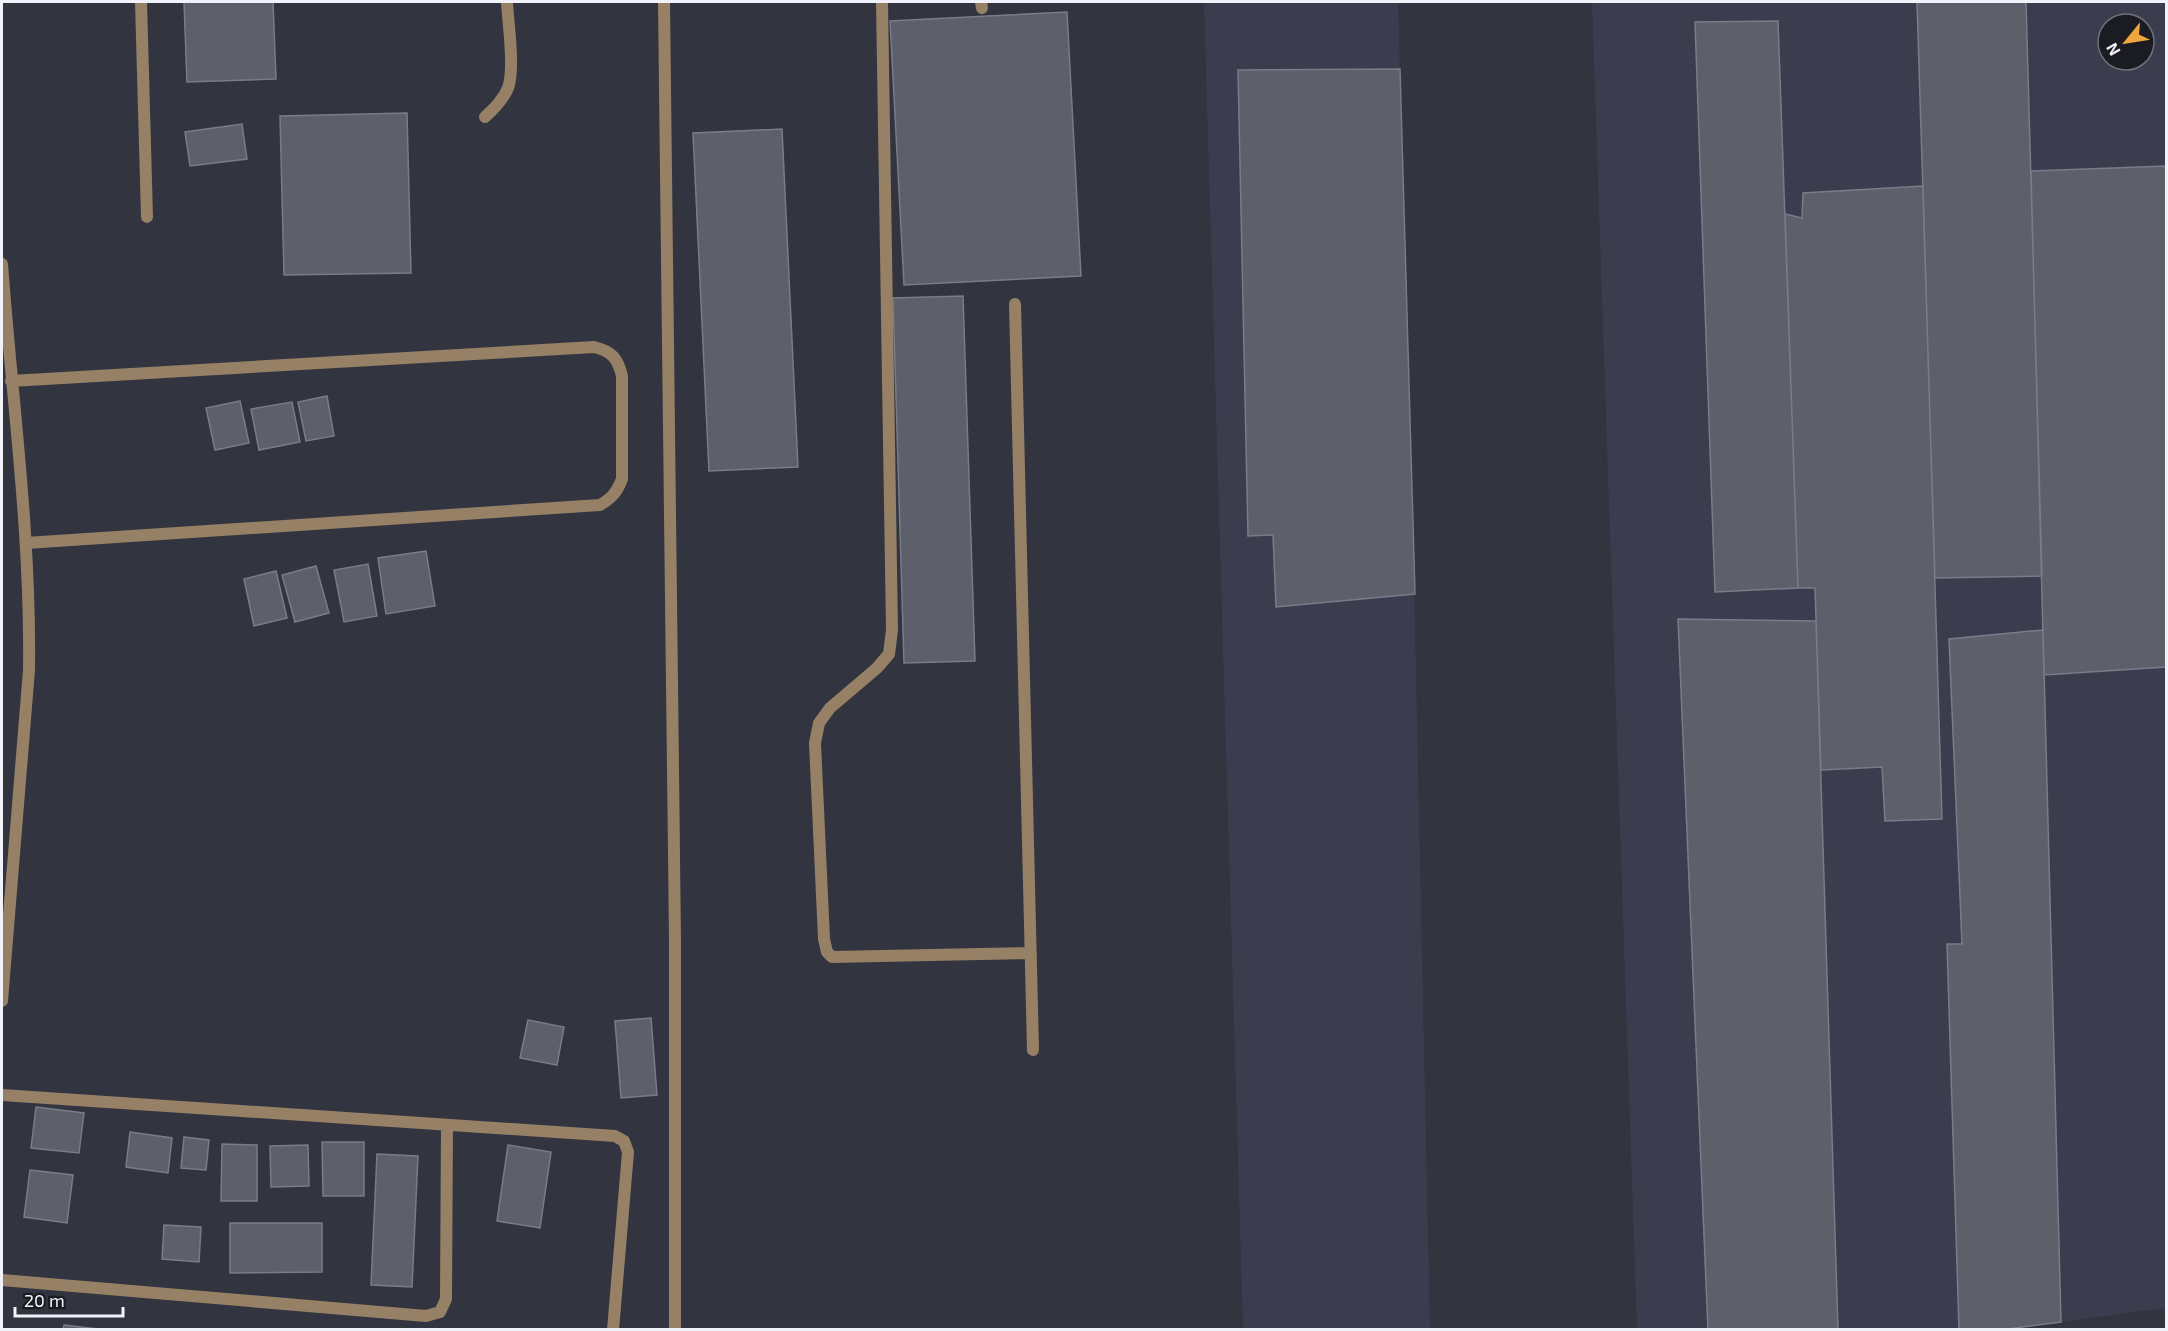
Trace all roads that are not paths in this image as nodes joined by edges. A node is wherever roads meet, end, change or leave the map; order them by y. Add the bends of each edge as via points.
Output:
1 (141, 2) edge
2 (507, 2) edge
3 (664, 2) edge
4 (882, 2) edge
5 (484, 117) dead end
6 (147, 217) dead end
7 (2, 264) edge
8 (1015, 304) dead end
9 (11, 381) junction
10 (26, 543) junction
11 (1031, 953) junction
12 (2, 1001) edge
13 (1033, 1050) dead end
14 (2, 1095) edge
15 (447, 1125) junction
16 (2, 1280) edge
17 (613, 1329) edge
18 (675, 1329) edge

1 - 6 street
2 - 5 street via 509,86 496,107
3 - 18 street via 675,940
4 - 11 street via 892,630 889,654 819,723 815,743 824,939 832,957
7 - 9 street
8 - 11 street
9 - 10 street
9 - 10 street via 594,348 612,354 622,376 621,479 610,500 600,505
10 - 12 street via 29,670
11 - 13 street
14 - 15 street
15 - 16 street via 446,1299 440,1312 426,1316
15 - 17 street via 615,1136 624,1141 628,1152

